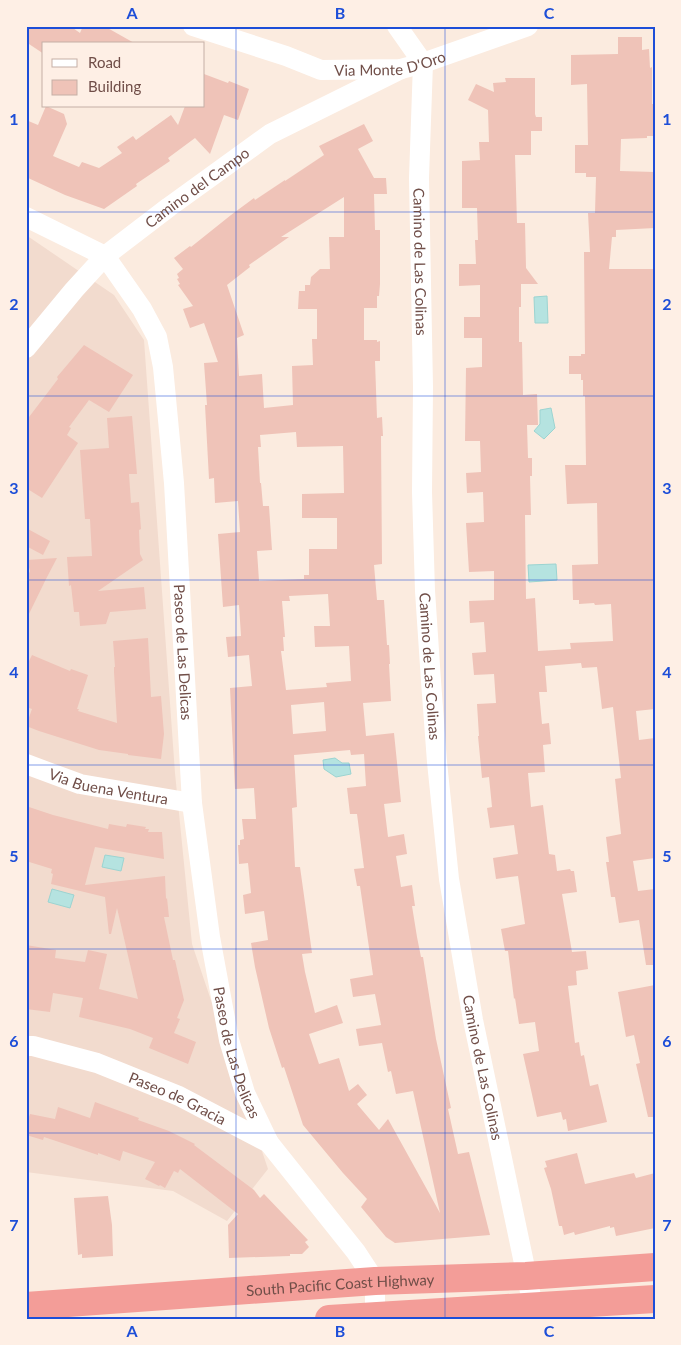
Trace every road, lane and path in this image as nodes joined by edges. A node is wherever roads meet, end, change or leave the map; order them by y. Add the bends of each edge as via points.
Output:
1 (194, 26) edge
2 (397, 26) edge
3 (528, 26) edge
4 (423, 64) junction
5 (401, 68) junction
6 (26, 217) edge
7 (105, 256) junction
8 (26, 348) edge
9 (26, 764) edge
10 (192, 803) junction
11 (26, 1046) edge
12 (269, 1143) junction
13 (655, 1267) edge
14 (526, 1276) junction
15 (375, 1281) junction
16 (655, 1299) edge
17 (26, 1306) edge
18 (533, 1306) junction
19 (375, 1316) junction
20 (329, 1319) edge

1 - 5 street, Via Monte D'Oro via 321,70
2 - 4 street
3 - 4 street, Via Monte D'Oro
4 - 5 street, Via Monte D'Oro
4 - 14 street, Camino de Las Colinas via 420,178 422,492 437,762 449,879 473,1020
5 - 7 street, Camino del Campo via 270,134
6 - 7 street, Paseo de Las Delicas
7 - 8 street, Camino del Campo
7 - 10 street, Paseo de Las Delicas via 142,309 157,337 163,367 174,484
9 - 10 street, Via Buena Ventura via 80,784
10 - 12 street, Paseo de Las Delicas via 210,937 229,1040 245,1093
11 - 12 street, Paseo de Gracia via 97,1063 179,1096
12 - 15 street, Paseo de Gracia via 356,1252
13 - 14 highway, South Pacific Coast Highway
14 - 15 highway, South Pacific Coast Highway
14 - 18 street, Camino de Las Colinas
15 - 17 highway, South Pacific Coast Highway
15 - 19 street
16 - 18 highway
18 - 19 highway
19 - 20 highway

